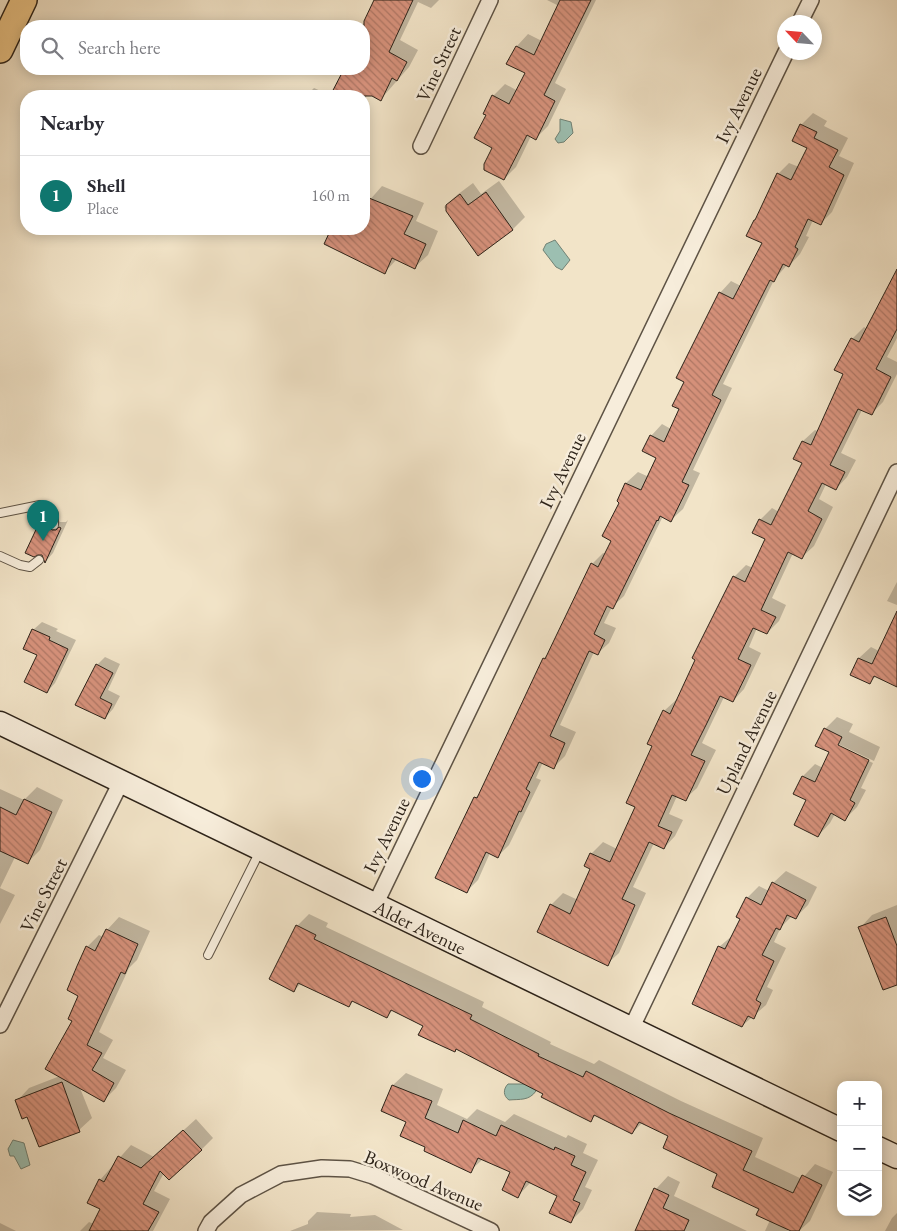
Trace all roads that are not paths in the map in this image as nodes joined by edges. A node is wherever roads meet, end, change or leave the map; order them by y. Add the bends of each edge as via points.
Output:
1 (24, 0) edge
2 (490, 0) edge
3 (811, 0) edge
4 (804, 15) edge
5 (0, 50) edge
6 (782, 60) edge
7 (421, 146) dead end
8 (897, 472) edge
9 (0, 513) edge
10 (54, 525) dead end
11 (0, 556) edge
12 (39, 560) dead end
13 (0, 724) edge
14 (121, 782) junction
15 (260, 850) junction
16 (375, 905) junction
17 (208, 954) dead end
18 (0, 1025) edge
19 (631, 1029) junction
20 (837, 1128) edge
21 (882, 1150) edge
22 (897, 1157) edge
23 (206, 1231) edge
24 (491, 1231) edge

1 - 5 main road
2 - 7 street, Vine Street
3 - 4 street
6 - 16 street, Ivy Avenue
8 - 19 street, Upland Avenue
9 - 10 lane via 40,505 54,514
11 - 12 lane via 30,567
13 - 14 main road, Alder Avenue
14 - 15 main road, Alder Avenue
14 - 18 street, Vine Street
15 - 16 main road, Alder Avenue
15 - 17 lane
16 - 19 main road, Alder Avenue
19 - 20 main road, Alder Avenue
21 - 22 main road
23 - 24 street, Boxwood Avenue via 211,1222 241,1194 281,1174 322,1168 350,1169 373,1176

